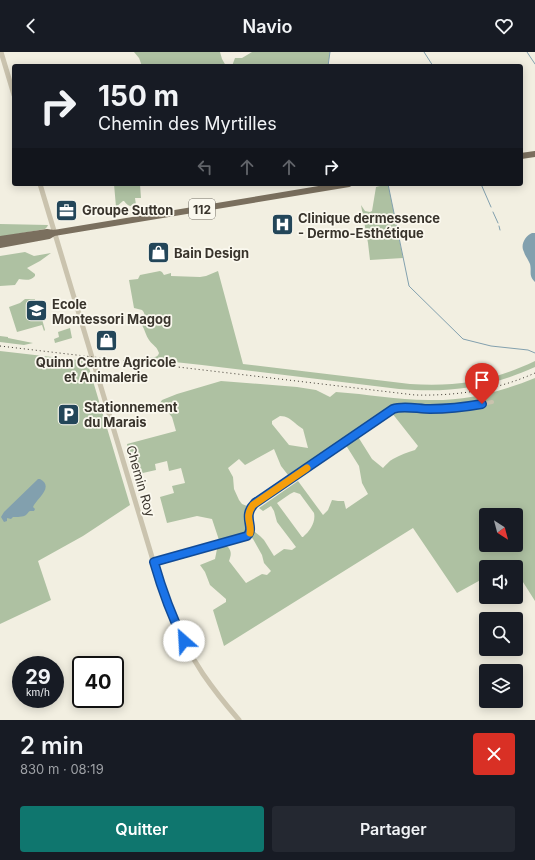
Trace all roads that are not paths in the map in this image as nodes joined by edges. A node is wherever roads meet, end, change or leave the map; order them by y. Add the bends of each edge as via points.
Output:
1 (1, 52) edge
2 (12, 89) edge
3 (535, 154) edge
4 (523, 156) edge
5 (41, 186) edge
6 (336, 186) edge
7 (54, 233) junction
8 (0, 239) edge
9 (0, 245) edge
10 (492, 402) dead end
11 (154, 562) junction
12 (239, 720) edge

1 - 2 street
3 - 4 main road
5 - 7 street, Chemin Roy
6 - 7 main road, 112
7 - 8 main road, 112
7 - 9 main road, 112
7 - 11 street, Chemin Roy
10 - 11 street via 455,408 393,409 255,503 248,513 250,533 247,536
11 - 12 street, Chemin Roy via 168,607 189,651 208,682

